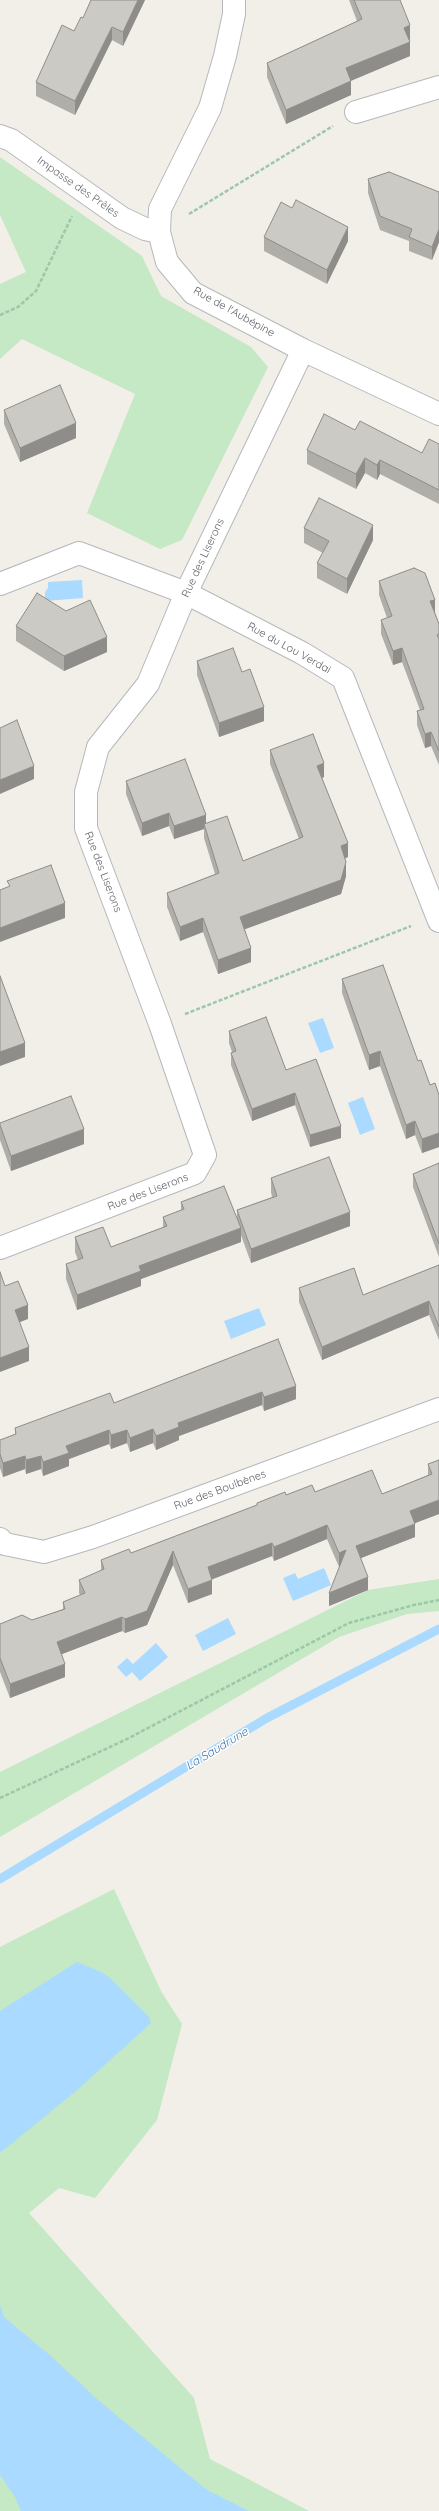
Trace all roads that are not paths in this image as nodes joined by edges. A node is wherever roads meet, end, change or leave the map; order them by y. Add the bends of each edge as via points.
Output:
1 (237, 5) edge
2 (439, 87) edge
3 (356, 112) road end
4 (0, 136) edge
5 (159, 232) junction
6 (303, 350) junction
7 (439, 414) edge
8 (0, 584) edge
9 (186, 594) junction
10 (438, 917) edge
11 (0, 1248) edge
12 (439, 1409) edge
13 (0, 1539) edge

1 - 5 street, Rue de l'Aubépine via 210,108 160,209
2 - 3 street
4 - 5 street, Impasse des Prêles via 11,140 122,218
5 - 6 street, Rue de l'Aubépine via 167,262 194,293
6 - 7 street, Rue de l'Aubépine
6 - 9 street, Rue des Liserons
8 - 9 street, Rue du Lou Verdai via 79,553
9 - 10 street, Rue du Lou Verdai via 302,653 343,678
9 - 11 street, Rue des Liserons via 148,684 98,747 86,792 86,828 160,1024 205,1155 195,1173
12 - 13 street, Rue des Boulbènes via 93,1537 44,1552 5,1544

